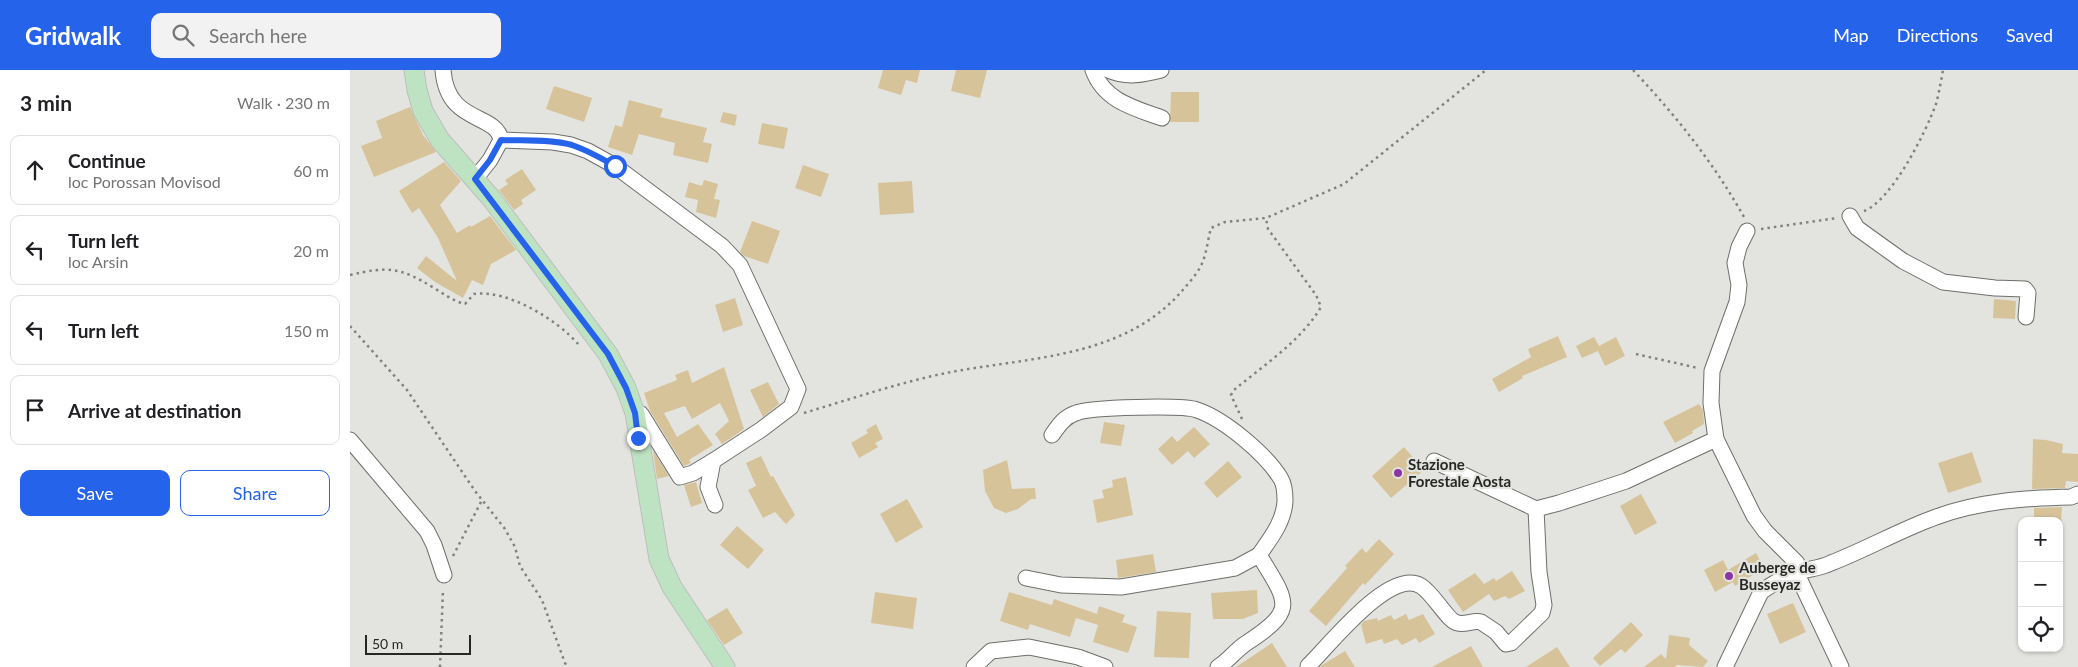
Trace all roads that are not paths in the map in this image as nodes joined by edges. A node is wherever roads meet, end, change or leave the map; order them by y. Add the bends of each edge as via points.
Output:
1 (414, 70) edge
2 (442, 70) edge
3 (1093, 70) edge
4 (1108, 70) edge
5 (1161, 70) edge
6 (1162, 118) dead end
7 (501, 140) junction
8 (475, 179) junction
9 (1850, 216) road end
10 (1747, 231) road end
11 (2026, 316) dead end
12 (635, 413) junction
13 (1052, 435) dead end
14 (1716, 439) junction
15 (350, 440) edge
16 (713, 461) junction
17 (1434, 461) dead end
18 (2078, 494) edge
19 (715, 505) dead end
20 (1536, 509) junction
21 (1259, 555) junction
22 (1796, 572) junction
23 (444, 575) dead end
24 (1026, 578) dead end
25 (1308, 666) dead end
26 (725, 667) edge
27 (974, 667) edge
28 (1105, 667) edge
29 (1218, 667) edge
30 (1726, 667) edge
31 (1841, 667) edge

1 - 8 main road via 423,110 440,140
2 - 7 street via 448,95 454,103 467,114 494,126
3 - 6 street via 1097,81 1120,103
4 - 5 street via 1134,76
7 - 8 street
7 - 16 street via 553,142 588,151 615,166 722,246 740,265 798,389 791,408
8 - 12 main road via 608,354
9 - 11 street via 1857,228 1903,261 1943,282 2025,289 2028,293
10 - 14 street via 1735,263 1739,285 1737,302 1712,371
12 - 16 street via 641,414 648,423 680,477
12 - 26 main road via 659,559 672,587
13 - 21 street via 1063,419 1078,412 1173,406 1213,416 1264,458 1282,481 1285,501 1282,518
14 - 20 street via 1626,482
14 - 22 street via 1743,498 1765,531 1796,563
15 - 23 street via 427,531
16 - 19 street via 708,487
17 - 20 street
18 - 22 street via 2071,497 2018,498 1938,516 1828,565
20 - 25 street via 1538,572 1544,604 1542,613 1511,643 1506,644 1481,622 1459,624 1451,620 1430,592 1418,584 1403,585 1390,589 1369,604
21 - 24 street via 1235,568 1121,587 1061,585
21 - 29 street via 1284,606 1279,618 1267,630
22 - 30 street via 1761,592
22 - 31 street
27 - 28 street via 991,651 1029,647 1078,657

